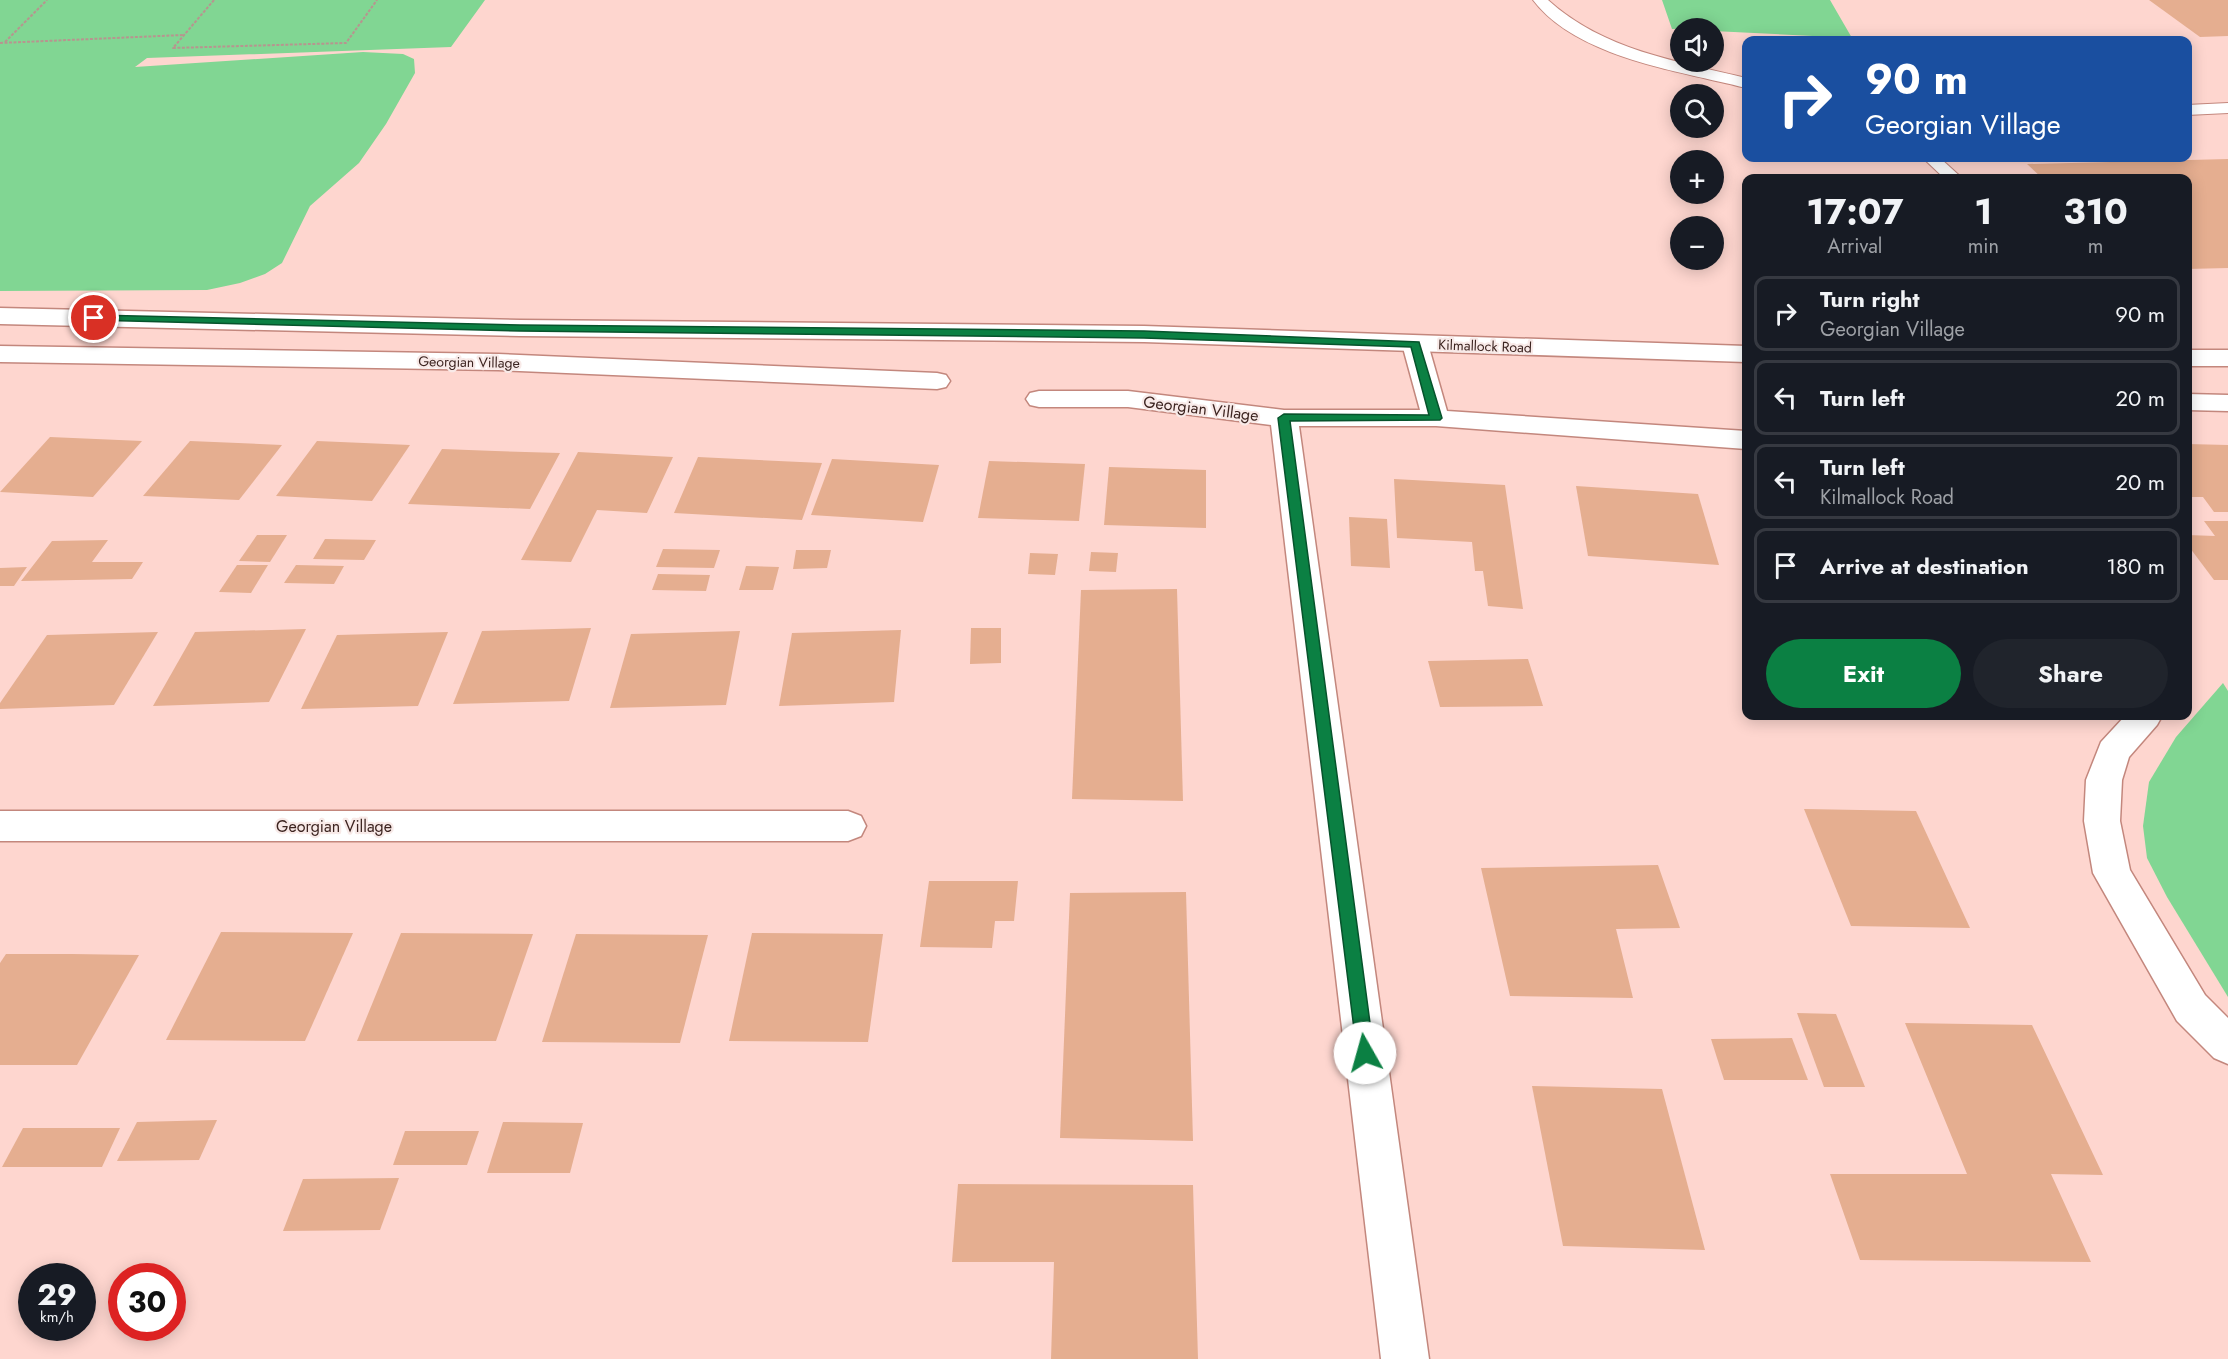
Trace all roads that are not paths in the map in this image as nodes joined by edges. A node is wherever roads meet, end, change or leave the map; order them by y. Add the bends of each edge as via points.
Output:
1 (1540, 0) edge
2 (1742, 81) edge
3 (2228, 108) edge
4 (2192, 110) edge
5 (1935, 162) edge
6 (1949, 174) edge
7 (0, 316) edge
8 (520, 328) junction
9 (1415, 344) junction
10 (0, 354) edge
11 (1742, 354) edge
12 (2192, 358) edge
13 (2228, 358) edge
14 (498, 362) junction
15 (937, 381) dead end
16 (1039, 399) dead end
17 (2192, 402) edge
18 (2228, 403) edge
19 (1284, 418) junction
20 (1436, 418) junction
21 (1742, 440) edge
22 (2141, 720) edge
23 (0, 826) edge
24 (848, 826) dead end
25 (2228, 1046) edge
26 (1405, 1359) edge

1 - 2 lane via 1554,16 1605,44
3 - 4 lane
5 - 6 lane
7 - 8 street, Kilmallock Road
8 - 9 street, Kilmallock Road via 1144,334
8 - 14 street
9 - 11 street, Kilmallock Road
9 - 20 street
10 - 14 street, Georgian Village
12 - 13 street
14 - 15 street, Georgian Village
16 - 19 street, Georgian Village via 1128,399
17 - 18 street
19 - 20 street, Georgian Village
19 - 26 street
20 - 21 street, Georgian Village
22 - 25 street via 2113,751 2104,780 2102,821 2112,873 2191,1008
23 - 24 street, Georgian Village

